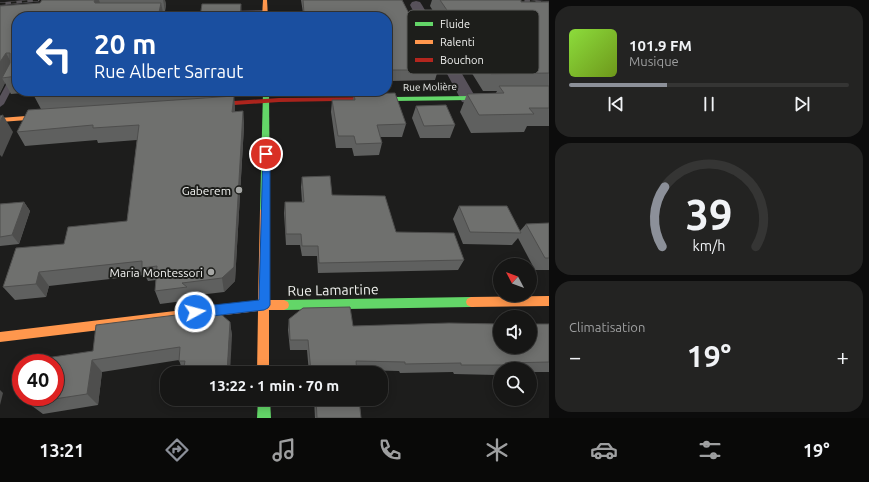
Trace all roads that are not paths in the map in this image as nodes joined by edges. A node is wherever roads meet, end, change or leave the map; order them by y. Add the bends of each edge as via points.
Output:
1 (265, 0) edge
2 (416, 5) dead end
3 (419, 10) edge
4 (265, 12) edge
5 (455, 74) edge
6 (12, 81) edge
7 (266, 96) edge
8 (549, 97) edge
9 (468, 98) junction
10 (266, 101) junction
11 (0, 104) edge
12 (196, 105) edge
13 (63, 116) edge
14 (0, 120) edge
15 (549, 301) edge
16 (264, 305) junction
17 (0, 337) edge
18 (263, 366) edge
19 (264, 406) edge
20 (264, 418) edge

1 - 4 street
2 - 3 street
5 - 9 street
6 - 11 lane
7 - 10 street
8 - 9 street, Rue Molière
9 - 10 street, Rue Molière
10 - 12 street, Rue Molière
10 - 16 street
13 - 14 street
15 - 16 street, Rue Lamartine
16 - 17 street, Rue Lamartine
16 - 18 street
19 - 20 street

